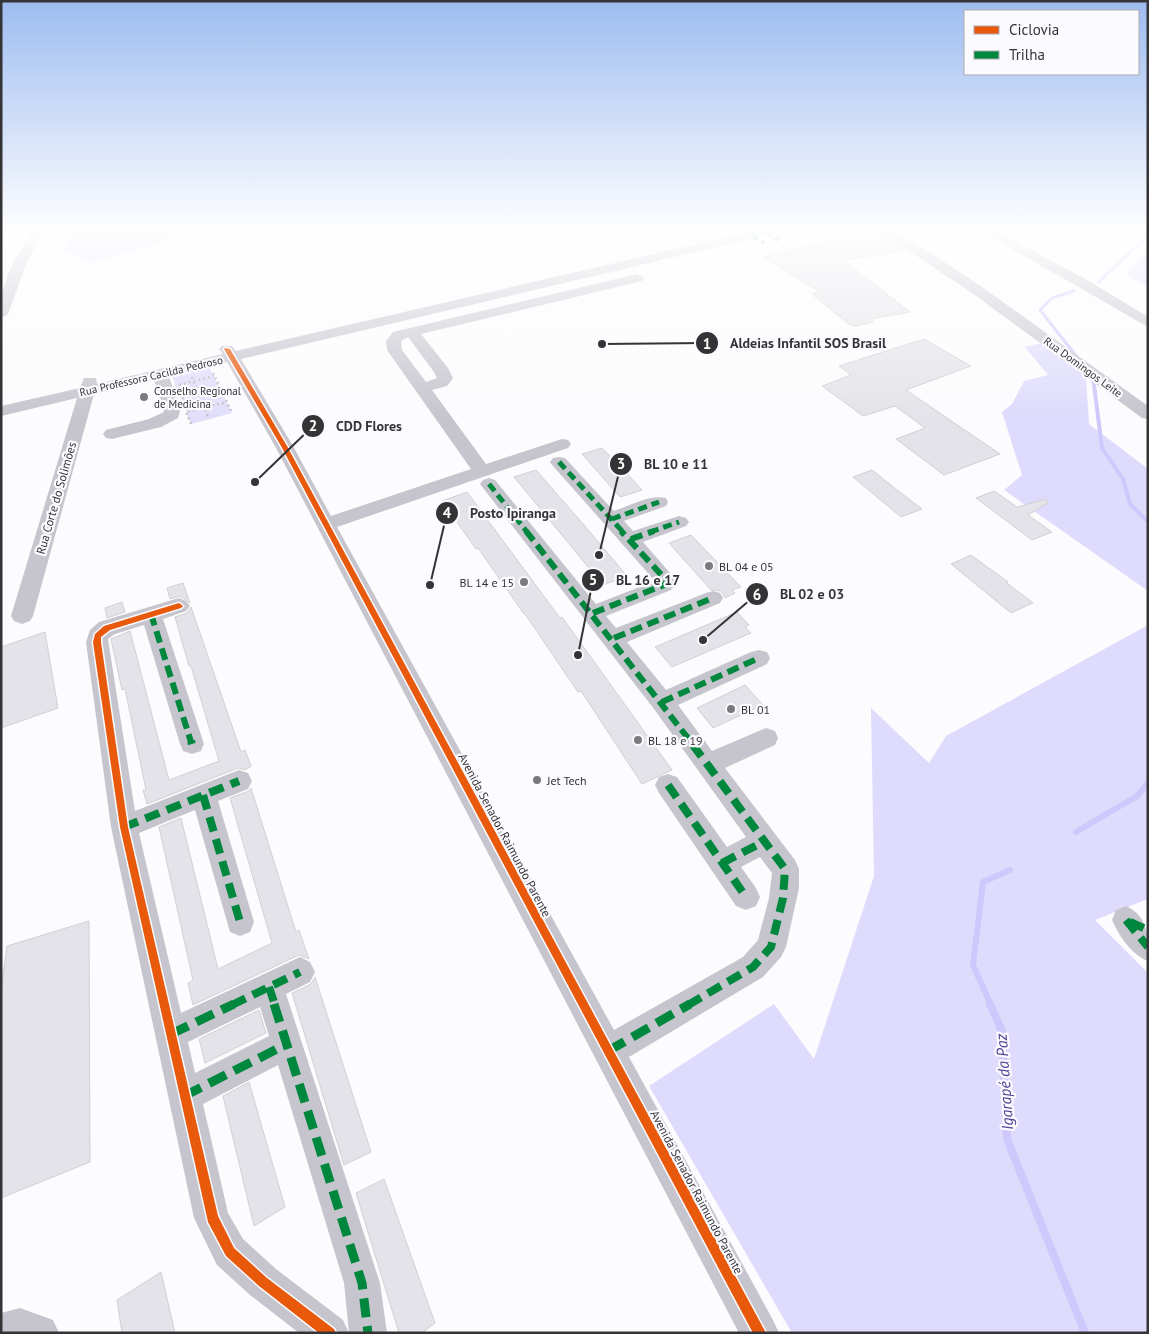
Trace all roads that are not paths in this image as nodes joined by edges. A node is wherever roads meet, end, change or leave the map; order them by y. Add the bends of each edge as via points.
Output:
1 (9, 293) edge
2 (486, 293) edge
3 (493, 293) edge
4 (574, 293) edge
5 (981, 293) edge
6 (1099, 293) edge
7 (1, 314) edge
8 (386, 319) junction
9 (1148, 323) edge
10 (405, 334) junction
11 (230, 353) junction
12 (160, 374) junction
13 (88, 386) junction
14 (422, 388) junction
15 (1, 401) edge
16 (1, 411) edge
17 (1148, 414) edge
18 (112, 434) dead end
19 (486, 478) junction
20 (659, 502) dead end
21 (612, 519) junction
22 (679, 522) dead end
23 (326, 524) junction
24 (631, 539) junction
25 (713, 598) dead end
26 (179, 606) dead end
27 (594, 613) junction
28 (151, 614) junction
29 (22, 616) dead end
30 (614, 638) junction
31 (760, 658) dead end
32 (662, 702) junction
33 (766, 738) dead end
34 (192, 744) dead end
35 (709, 764) junction
36 (239, 781) dead end
37 (668, 785) dead end
38 (203, 795) junction
39 (124, 827) junction
40 (765, 841) junction
41 (722, 864) junction
42 (746, 897) dead end
43 (240, 922) dead end
44 (1137, 925) edge
45 (1148, 947) edge
46 (300, 972) dead end
47 (269, 987) junction
48 (170, 1034) junction
49 (287, 1044) junction
50 (608, 1051) junction
51 (184, 1096) junction
52 (1, 1332) edge
53 (40, 1333) edge
54 (330, 1333) edge
55 (368, 1333) edge
56 (760, 1333) edge

1 - 7 street
2 - 11 street, Rua Professora Cacilda Pedroso
3 - 8 street, Rua Professora Cacilda Pedroso
4 - 10 street
5 - 17 street, Rua Domingos Leite
6 - 9 street
8 - 10 street
8 - 11 street, Rua Professora Cacilda Pedroso
10 - 14 street via 393,341 395,350
10 - 14 street via 445,378 441,383
11 - 12 street, Rua Professora Cacilda Pedroso
11 - 13 street, Rua Professora Cacilda Pedroso
11 - 23 street, Avenida Senador Raimundo Parente
12 - 13 street, Rua Professora Cacilda Pedroso
12 - 18 street via 172,414 156,423
13 - 15 street, Rua Professora Cacilda Pedroso
13 - 16 street, Rua Professora Cacilda Pedroso
13 - 29 street, Rua Corte do Solimões
14 - 19 street
19 - 21 street via 561,453
19 - 23 street
19 - 27 street
20 - 21 street
21 - 24 street
22 - 24 street
23 - 50 street, Avenida Senador Raimundo Parente
24 - 27 street via 667,582
25 - 30 street
26 - 28 street
27 - 30 street
28 - 34 street
28 - 39 street via 107,628 98,636 97,642
30 - 32 street
31 - 32 street
32 - 35 street
33 - 35 street
35 - 40 street
36 - 38 street
37 - 41 street
38 - 39 street
38 - 43 street
39 - 48 street
40 - 41 street
40 - 50 street via 785,869 786,879 771,947 766,954 753,967
41 - 42 street
44 - 45 street
46 - 47 street
47 - 48 street
47 - 49 street
48 - 51 street
49 - 51 street
49 - 55 street via 362,1284
50 - 56 street, Avenida Senador Raimundo Parente
51 - 54 street via 212,1218 230,1252 262,1282
52 - 53 street via 20,1327

